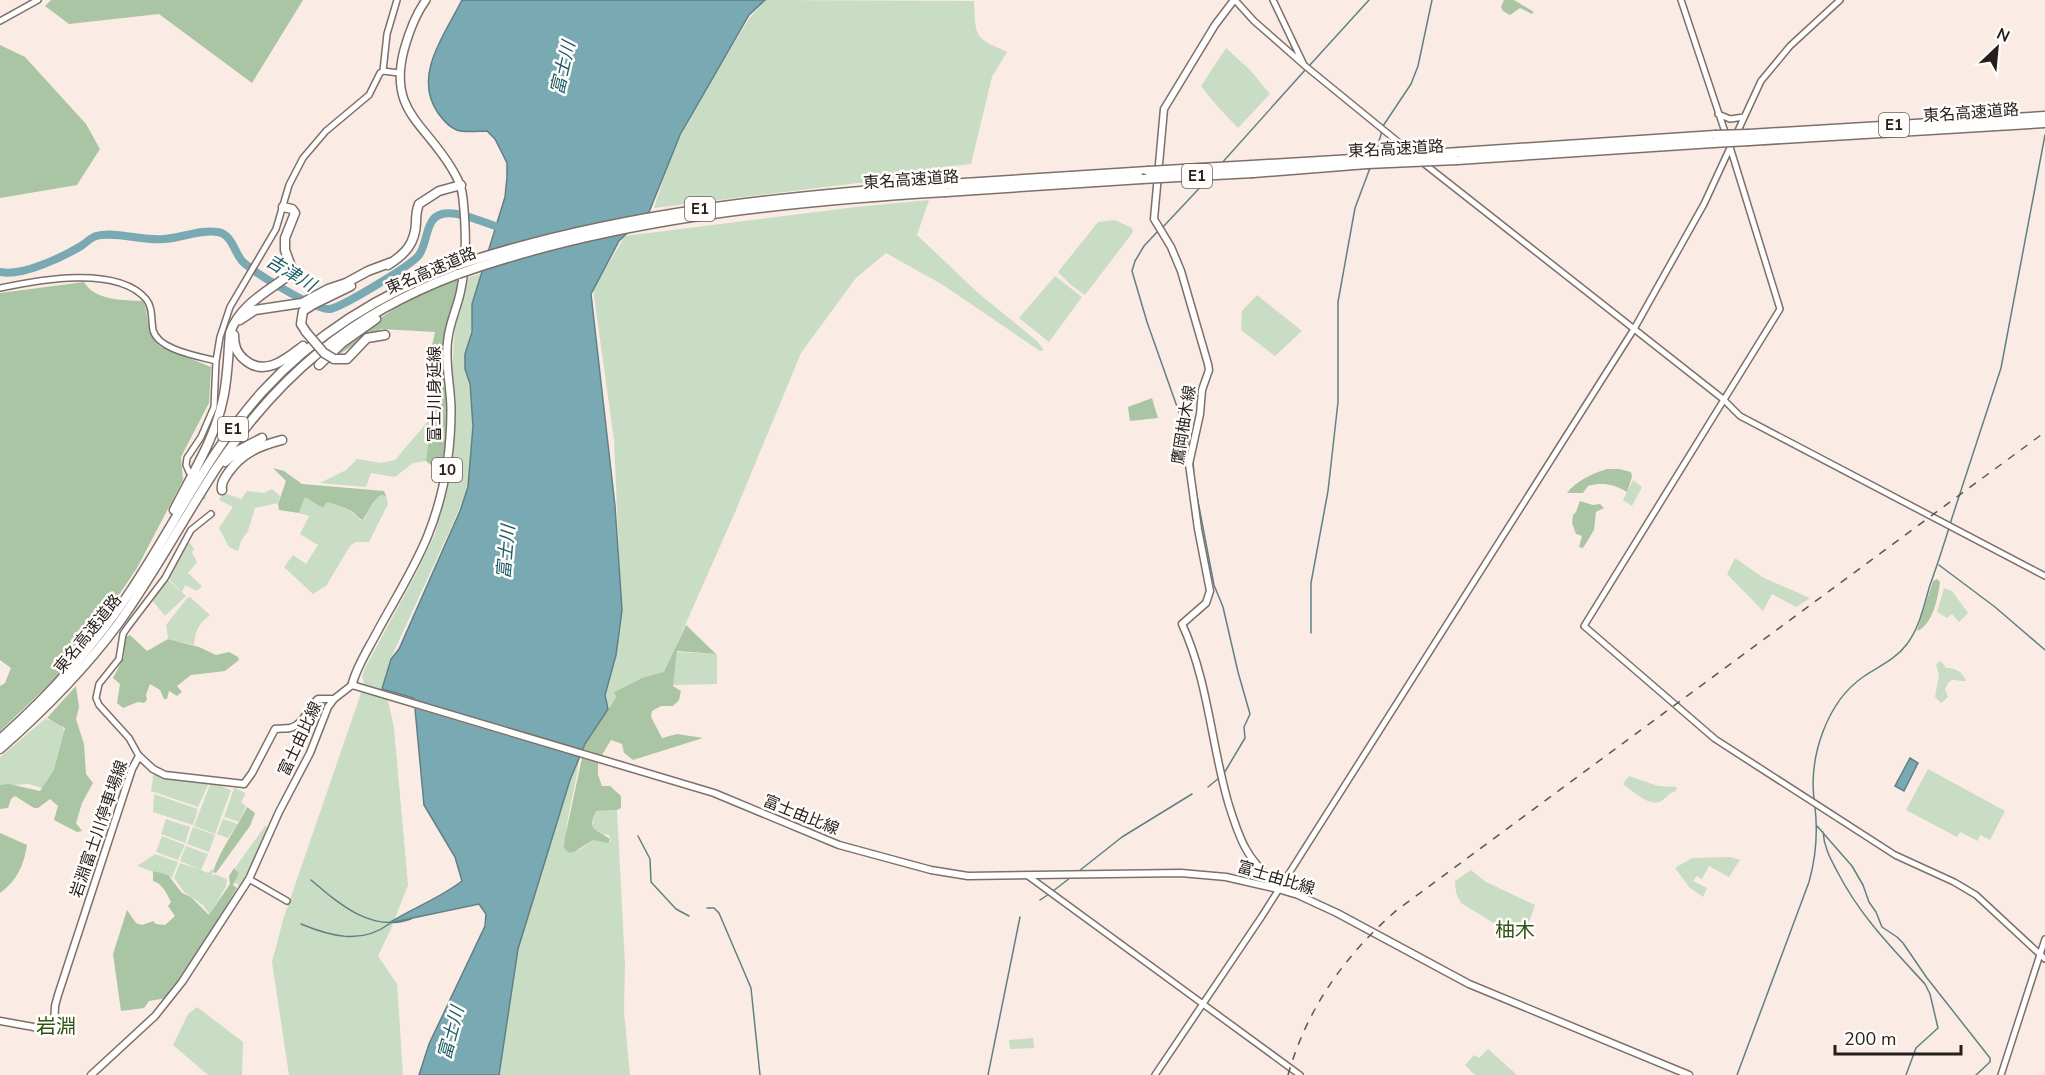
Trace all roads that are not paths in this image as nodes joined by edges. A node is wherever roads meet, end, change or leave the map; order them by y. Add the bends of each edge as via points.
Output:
1 (38, 0) edge
2 (397, 0) edge
3 (426, 0) edge
4 (1235, 0) edge
5 (1273, 0) edge
6 (1681, 0) edge
7 (1840, 0) edge
8 (0, 21) edge
9 (1304, 65) junction
10 (384, 71) junction
11 (399, 73) junction
12 (1718, 114) junction
13 (1744, 117) junction
14 (2042, 120) edge
15 (1730, 147) junction
16 (1252, 169) junction
17 (461, 184) junction
18 (947, 188) junction
19 (283, 207) junction
20 (458, 269) junction
21 (447, 278) junction
22 (0, 288) edge
23 (397, 291) junction
24 (319, 298) junction
25 (1634, 329) junction
26 (385, 335) dead end
27 (216, 361) junction
28 (319, 364) dead end
29 (1723, 399) junction
30 (262, 438) dead end
31 (282, 440) dead end
32 (189, 472) dead end
33 (222, 490) dead end
34 (195, 502) junction
35 (211, 514) dead end
36 (147, 565) junction
37 (2045, 576) edge
38 (77, 667) junction
39 (352, 685) junction
40 (61, 686) junction
41 (334, 699) junction
42 (0, 739) edge
43 (0, 749) edge
44 (139, 756) junction
45 (1028, 876) junction
46 (249, 879) junction
47 (1278, 889) junction
48 (287, 901) dead end
49 (2045, 939) edge
50 (2043, 957) edge
51 (1203, 1004) junction
52 (0, 1021) edge
53 (91, 1075) edge
54 (1155, 1075) edge
55 (1300, 1075) edge
56 (1689, 1075) edge
57 (2001, 1075) edge

1 - 8 street
2 - 10 street via 387,34
3 - 11 main road, 富士川身延線 / 10 via 409,33
4 - 9 street
4 - 47 main road, 鷹岡柚木線 via 1215,25 1164,109 1154,219 1172,247 1209,364 1189,464 1210,591 1206,603 1182,624 1205,695 1233,818 1245,848
5 - 9 street
6 - 12 street
7 - 13 street via 1769,70
9 - 25 street
10 - 11 street
10 - 19 street via 369,95 333,125 303,158
11 - 17 main road, 富士川身延線 / 10 via 404,102 411,115
12 - 13 street via 1730,119
12 - 15 street
13 - 15 street
14 - 16 highway, 東名高速道路 / E1, bridge
15 - 25 street via 1704,204
15 - 29 street via 1780,309
16 - 18 highway, 東名高速道路 / E1, bridge via 1142,179
16 - 18 highway, 東名高速道路 / E1, bridge via 1148,171
17 - 24 highway via 439,191 419,204 415,232 404,254 328,289
17 - 39 main road, 富士川身延線 / 10 via 465,237 461,290 448,338 451,409 442,495 425,541
18 - 20 highway, 東名高速道路 / E1, bridge via 770,199 705,208 550,238
19 - 27 street via 276,229 228,313
19 - 36 highway via 292,209 295,216 285,238 291,273 247,307 232,325 218,418
20 - 21 highway, 東名高速道路 / E1
20 - 23 highway, 東名高速道路 / E1
21 - 28 highway via 368,324
21 - 34 highway, 東名高速道路 / E1 via 370,316 310,359 253,417
22 - 27 street via 53,279 98,279 125,284 147,299 159,341
23 - 24 highway via 359,308 277,364 259,367 243,359 235,348 236,328 244,316 255,310
23 - 36 highway, 東名高速道路 / E1 via 335,328 292,362 262,393 208,464
24 - 26 highway, bridge via 306,309 301,320 306,332 334,359 347,359 367,338
25 - 29 street
25 - 47 street
27 - 32 street via 214,407 187,458
29 - 37 street via 1740,416
29 - 50 street via 1584,626 1715,739 1886,850 1976,895
30 - 34 highway via 225,462
31 - 33 highway via 256,447 242,457 223,481
34 - 38 highway, 東名高速道路 / E1 via 136,598 103,644
35 - 44 street via 191,530 165,578 123,634 119,659 96,689 99,705 129,738
36 - 38 highway, 東名高速道路 / E1
38 - 40 highway, 東名高速道路 / E1
39 - 41 main road, 富士由比線
39 - 45 main road, 富士由比線 via 714,794 839,845 968,876
40 - 42 highway, 東名高速道路 / E1
40 - 43 highway, 東名高速道路 / E1
41 - 44 main road, 岩淵富士川停車場線 via 315,701 298,725 277,727 244,784 165,775
41 - 46 main road, 富士由比線
44 - 52 main road, 岩淵富士川停車場線 via 58,995 54,1028
45 - 47 main road, 富士由比線 via 1181,873 1226,877
45 - 51 street
46 - 48 street
46 - 53 main road, 富士由比線 via 164,1006
47 - 51 street
47 - 56 main road, 富士由比線 via 1337,913 1469,984
49 - 50 street
50 - 57 street
51 - 54 street
51 - 55 street

